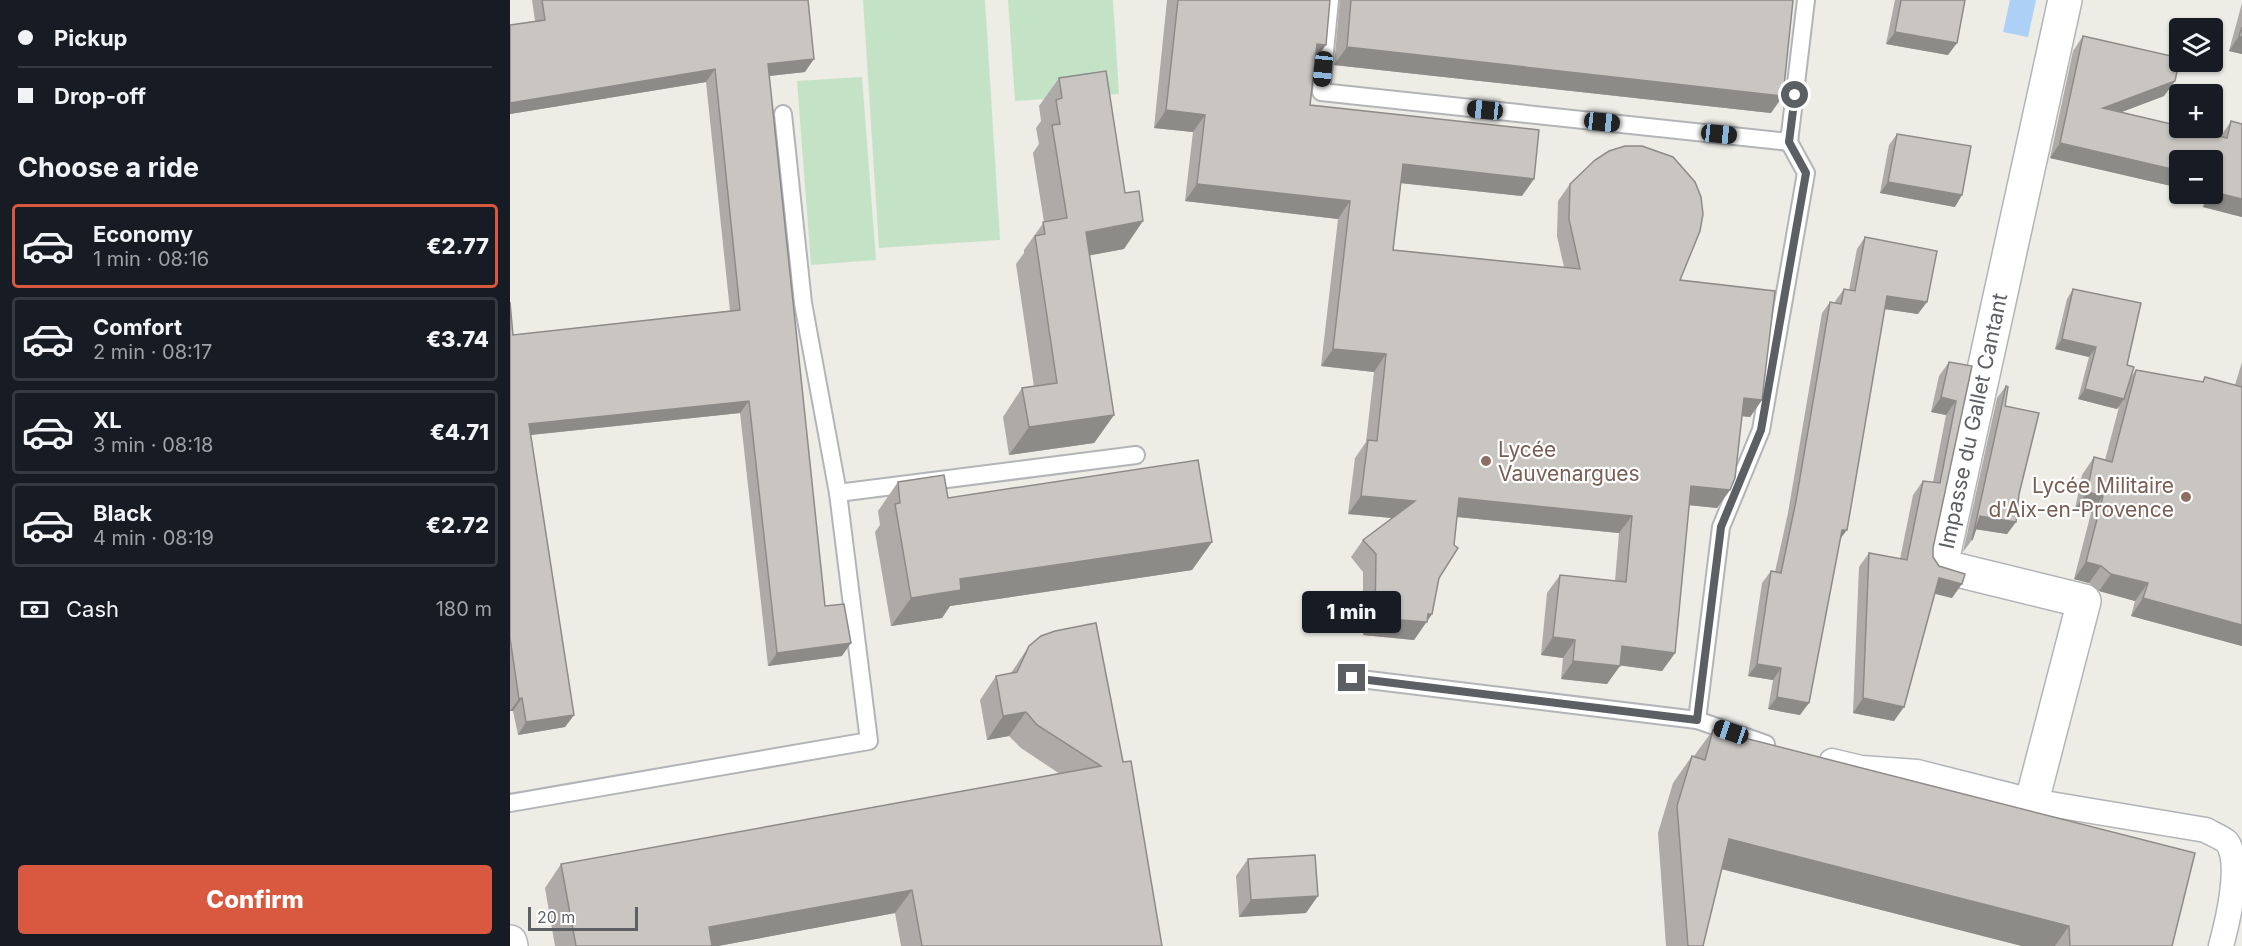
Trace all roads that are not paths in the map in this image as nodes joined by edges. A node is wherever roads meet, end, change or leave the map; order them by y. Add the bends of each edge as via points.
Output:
1 (1330, 0) edge
2 (1806, 0) edge
3 (2065, 0) edge
4 (783, 114) dead end
5 (1789, 142) junction
6 (1136, 455) dead end
7 (837, 493) junction
8 (1352, 678) dead end
9 (1697, 720) junction
10 (1787, 749) joint
11 (2032, 801) junction
12 (510, 803) edge
13 (2221, 946) edge

1 - 5 lane via 1321,92
2 - 5 lane
3 - 11 street, Impasse du Gallet Cantant via 1941,566 2084,601
4 - 7 lane via 803,303
5 - 9 lane via 1806,173 1761,430 1721,527
6 - 7 lane
7 - 12 lane via 869,741
8 - 9 lane
9 - 10 lane
10 - 11 street via 1861,768 1917,772
11 - 13 street via 2206,830 2228,842 2237,861 2238,880

